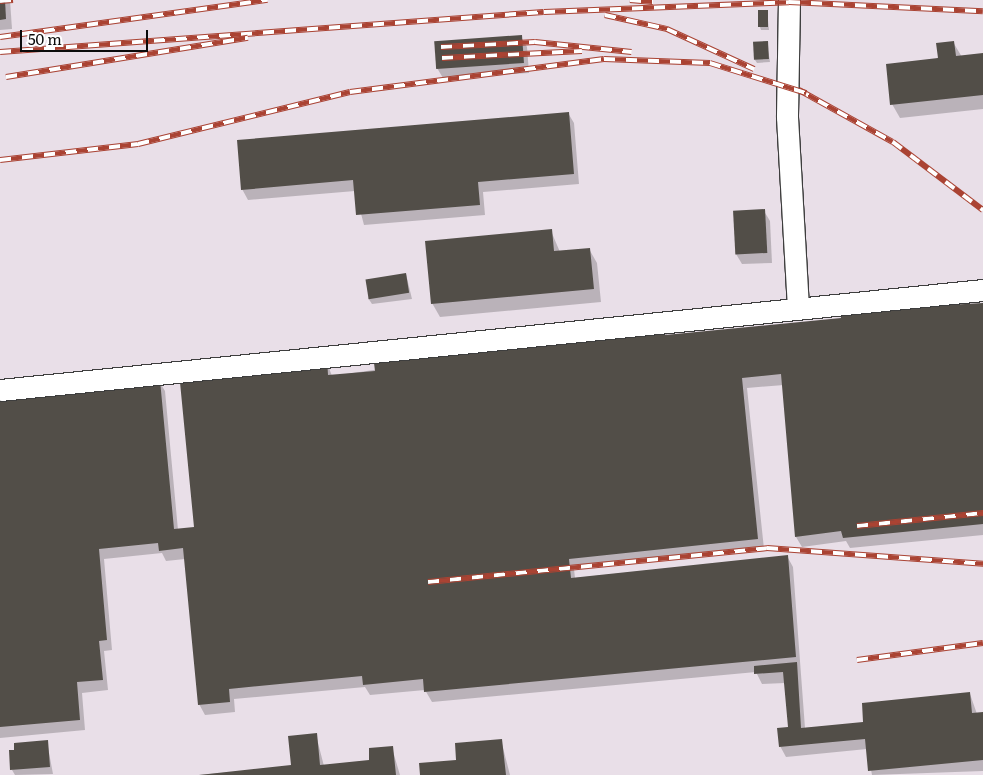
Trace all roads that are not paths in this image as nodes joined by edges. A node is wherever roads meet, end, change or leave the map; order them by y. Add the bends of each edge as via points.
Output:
1 (789, 0) edge
2 (983, 290) edge
3 (798, 309) junction
4 (0, 390) edge

1 - 3 lane via 787,117
2 - 3 lane
3 - 4 lane

